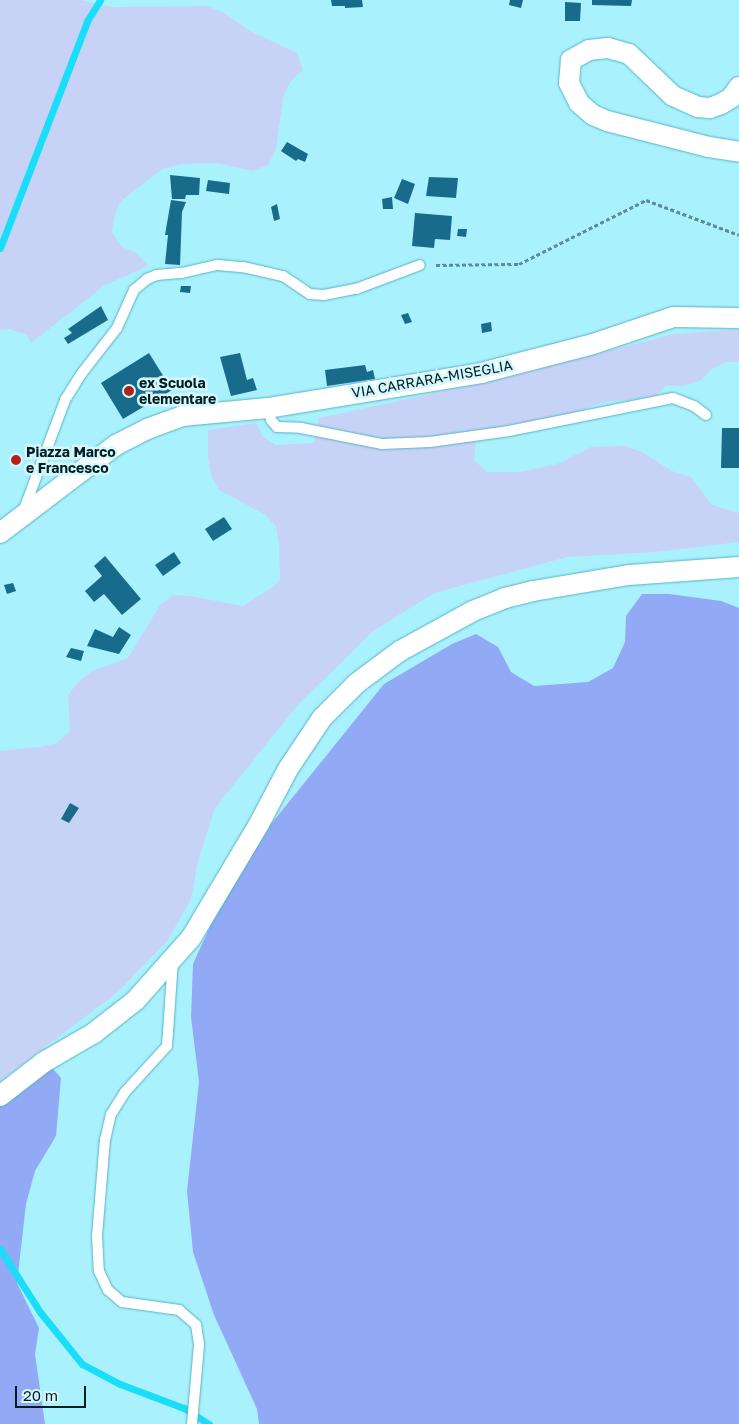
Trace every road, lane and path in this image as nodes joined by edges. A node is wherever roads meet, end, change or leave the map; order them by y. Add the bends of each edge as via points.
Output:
1 (739, 87) edge
2 (739, 152) edge
3 (739, 235) edge
4 (420, 265) joint
5 (739, 318) edge
6 (268, 408) junction
7 (706, 416) dead end
8 (19, 520) junction
9 (0, 533) edge
10 (739, 567) edge
11 (174, 957) junction
12 (0, 1096) edge
13 (192, 1424) edge

1 - 2 street via 731,98 721,104 698,107 673,96 629,54 608,48 589,50 571,60 569,83 579,103 592,115
3 - 4 path via 646,200 519,264
4 - 8 lane via 356,289 324,295 310,294 283,276 218,265 157,275 140,284 134,290 117,328 65,400
5 - 6 street, VIA CARRARA-MISEGLIA via 673,316 593,344 482,373
6 - 7 lane via 277,427 328,432 382,444 430,442 509,431 673,398 694,406
6 - 8 street, VIA CARRARA-MISEGLIA via 182,416 147,429 116,445
8 - 9 street, VIA CARRARA-MISEGLIA
10 - 11 street via 629,575 524,594 473,611 400,651 357,683 322,718 288,770 191,938
11 - 12 street via 135,1000 94,1033 44,1062
11 - 13 lane via 167,1046 111,1114 105,1139 97,1236 98,1270 108,1290 122,1302 179,1310 196,1325 199,1345

